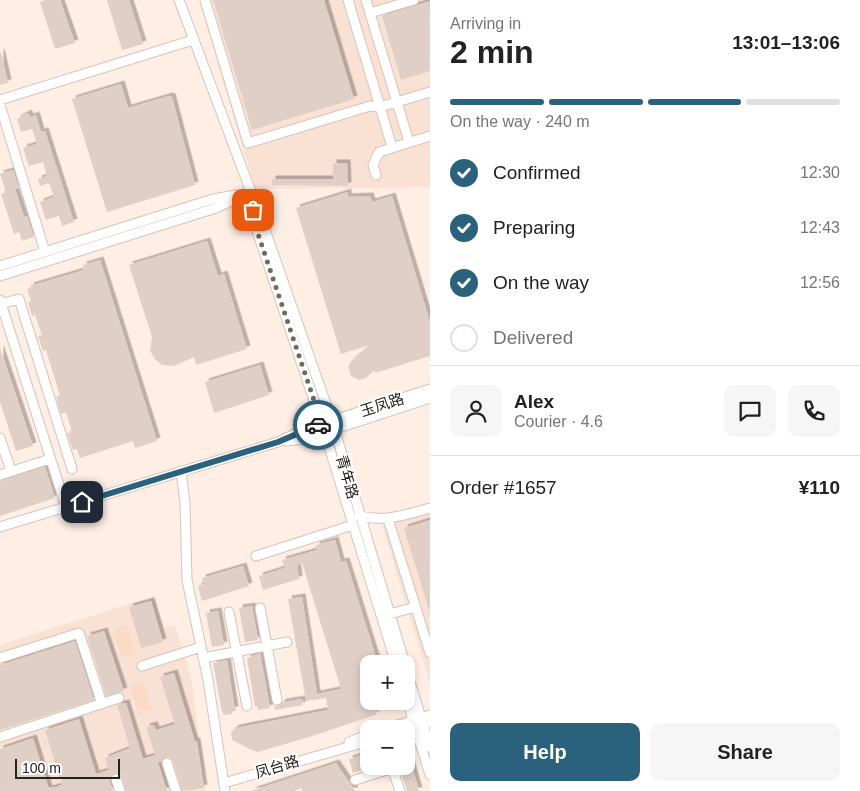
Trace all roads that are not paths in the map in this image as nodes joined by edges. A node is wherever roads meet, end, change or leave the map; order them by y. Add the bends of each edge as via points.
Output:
1 (179, 0) edge
2 (205, 0) edge
3 (348, 0) edge
4 (366, 0) edge
5 (414, 0) edge
6 (370, 13) junction
7 (193, 40) junction
8 (430, 92) edge
9 (0, 100) edge
10 (397, 102) junction
11 (0, 106) edge
12 (380, 107) junction
13 (430, 136) edge
14 (409, 142) junction
15 (392, 147) junction
16 (376, 175) dead end
17 (251, 192) junction
18 (46, 252) junction
19 (0, 266) edge
20 (0, 276) edge
21 (1, 302) edge
22 (45, 383) junction
23 (28, 388) junction
24 (430, 389) edge
25 (430, 398) edge
26 (328, 427) junction
27 (0, 438) edge
28 (50, 459) junction
29 (72, 469) dead end
30 (11, 472) junction
31 (181, 472) junction
32 (0, 475) edge
33 (66, 507) junction
34 (430, 508) edge
35 (359, 516) junction
36 (388, 519) junction
37 (353, 525) junction
38 (0, 527) edge
39 (256, 556) dead end
40 (415, 607) junction
41 (260, 608) dead end
42 (229, 612) dead end
43 (390, 614) junction
44 (287, 642) dead end
45 (267, 646) junction
46 (201, 647) junction
47 (237, 652) junction
48 (430, 653) edge
49 (393, 655) edge
50 (402, 655) edge
51 (0, 658) edge
52 (203, 658) junction
53 (142, 666) dead end
54 (119, 698) dead end
55 (277, 700) dead end
56 (415, 703) edge
57 (102, 704) junction
58 (247, 706) dead end
59 (413, 710) edge
60 (420, 722) edge
61 (0, 737) edge
62 (360, 738) edge
63 (360, 743) edge
64 (430, 747) edge
65 (330, 751) junction
66 (167, 763) dead end
67 (430, 775) edge
68 (116, 779) dead end
69 (355, 780) dead end
70 (224, 789) edge
71 (120, 791) edge
72 (176, 791) edge
73 (400, 791) edge

1 - 7 street, 青年路
2 - 12 street via 248,143 370,106
3 - 12 street
4 - 6 street
5 - 6 street
6 - 10 street
7 - 9 street
7 - 17 street, 青年路
8 - 10 street
10 - 12 street
10 - 14 street
11 - 18 street
12 - 15 street
13 - 14 street
14 - 15 street
15 - 16 street via 376,155 373,165
17 - 18 street via 214,200
17 - 20 street via 216,208
17 - 26 street, 青年路 via 256,228
18 - 19 street
21 - 22 street via 19,299
21 - 23 street
22 - 23 street
22 - 29 street
23 - 28 street
24 - 26 street, 玉凤路
25 - 26 street, 玉凤路
26 - 31 street, 玉凤路 via 305,439 278,442
26 - 35 street, 青年路
26 - 37 street, 青年路
27 - 30 street
28 - 30 street
28 - 33 street
30 - 32 street
31 - 33 street, 玉凤路
31 - 46 street via 185,503 185,569
33 - 38 street, 玉凤路
34 - 36 street
35 - 36 street
35 - 43 street, 青年路
36 - 40 street
37 - 39 street
37 - 49 street, 青年路
40 - 43 street
40 - 48 street
41 - 45 street
42 - 47 street
43 - 50 street, 青年路
44 - 45 street
45 - 47 street
45 - 55 street
46 - 52 street
46 - 53 street
47 - 52 street
47 - 58 street
51 - 57 street via 79,633
52 - 70 street
54 - 57 street
56 - 60 street
57 - 61 street
59 - 60 street
60 - 64 street
60 - 67 street
62 - 65 street, 凤台路
63 - 65 street, 凤台路
65 - 70 street, 凤台路
66 - 72 street
68 - 71 street
69 - 73 street via 390,769

